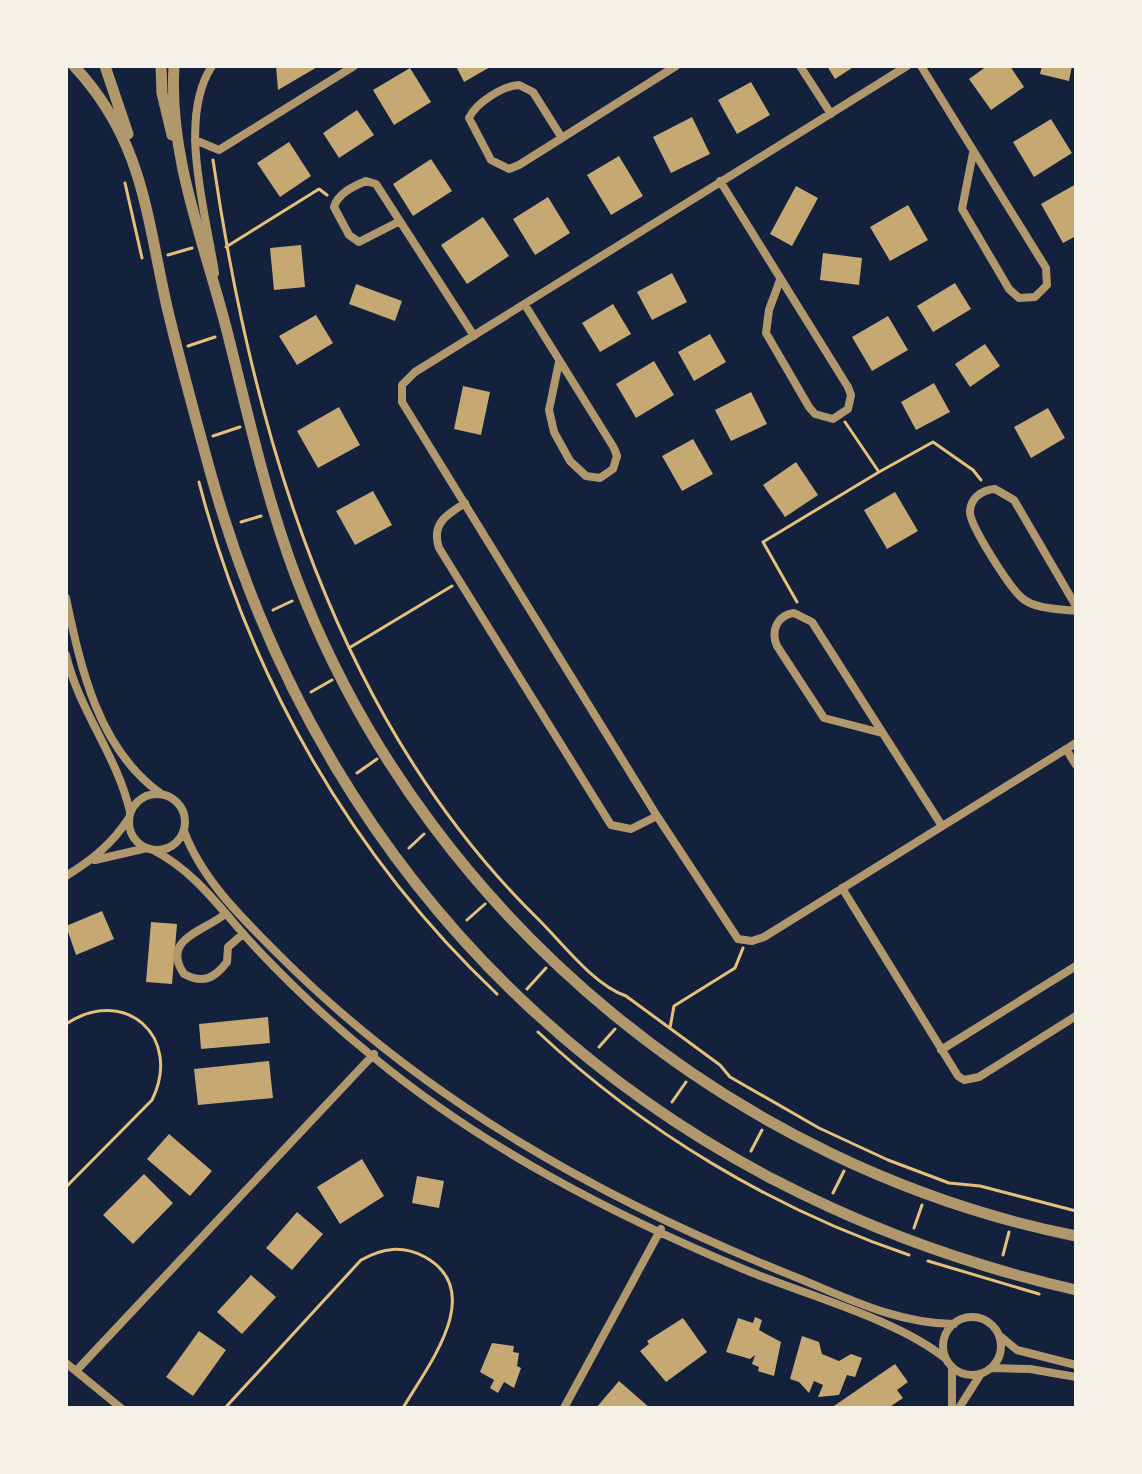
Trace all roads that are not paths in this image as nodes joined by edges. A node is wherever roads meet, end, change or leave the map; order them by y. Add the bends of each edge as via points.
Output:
1 (74, 66) edge
2 (105, 66) edge
3 (161, 66) edge
4 (174, 66) edge
5 (212, 66) edge
6 (354, 66) edge
7 (676, 66) edge
8 (800, 66) edge
9 (907, 66) edge
10 (921, 66) edge
11 (831, 114) junction
12 (562, 138) junction
13 (195, 140) junction
14 (176, 146) junction
15 (973, 153) junction
16 (135, 161) junction
17 (720, 181) junction
18 (400, 221) junction
19 (780, 280) junction
20 (220, 301) junction
21 (525, 305) junction
22 (474, 336) junction
23 (559, 362) junction
24 (465, 503) junction
25 (66, 598) edge
26 (1076, 609) edge
27 (66, 655) edge
28 (87, 683) junction
29 (75, 688) junction
30 (882, 733) junction
31 (1076, 743) edge
32 (1066, 749) junction
33 (1076, 765) edge
34 (160, 793) junction
35 (130, 815) junction
36 (657, 816) junction
37 (942, 826) junction
38 (184, 831) junction
39 (150, 849) junction
40 (90, 861) junction
41 (66, 876) edge
42 (842, 888) junction
43 (225, 914) junction
44 (255, 929) junction
45 (244, 936) junction
46 (1076, 966) edge
47 (1076, 1016) edge
48 (379, 1047) junction
49 (941, 1050) junction
50 (372, 1057) junction
51 (515, 1142) junction
52 (509, 1152) junction
53 (666, 1222) junction
54 (660, 1232) junction
55 (1076, 1236) edge
56 (803, 1280) junction
57 (1076, 1290) edge
58 (800, 1292) junction
59 (954, 1324) junction
60 (999, 1335) junction
61 (946, 1359) junction
62 (66, 1363) edge
63 (1075, 1365) edge
64 (952, 1367) junction
65 (991, 1368) junction
66 (76, 1371) junction
67 (981, 1374) junction
68 (1074, 1377) edge
69 (121, 1408) edge
70 (564, 1408) edge
71 (952, 1408) edge
72 (959, 1408) edge

1 - 16 street via 103,100
2 - 16 street
3 - 14 street
4 - 14 street
5 - 13 street via 196,107
6 - 13 street via 219,150
7 - 12 street
8 - 11 street
9 - 11 street
10 - 15 street
11 - 17 street
12 - 12 street via 533,92 519,85 503,89 469,118 491,160 502,169 519,165
13 - 20 street
14 - 20 street
15 - 15 street via 962,193 964,215 1013,294 1035,297 1047,285 1046,268
16 - 57 street via 177,350 226,528 259,616 297,701 344,782 455,931 519,998 589,1059 663,1115 744,1166 910,1242
17 - 19 street
17 - 21 street
18 - 18 street via 359,242 336,213 336,201 357,185 371,182
18 - 22 street
19 - 19 street via 766,325 770,345 815,414 841,416 851,402 848,387
20 - 55 street via 273,511 303,596 385,753 492,898 622,1022 767,1120 926,1194
21 - 22 street
21 - 23 street
22 - 24 street via 406,379 400,392
23 - 23 street via 549,421 578,471 600,478 613,469 617,456
24 - 36 street
24 - 36 street via 444,516 435,537 459,582 611,825 631,829
25 - 28 street
26 - 26 street via 1027,602 1013,588 972,520 971,505 987,490 1003,491 1014,500
27 - 29 street
28 - 29 street
28 - 34 street via 123,758 136,776
29 - 35 street via 122,782
30 - 30 street via 831,723 818,711 774,640 775,627 785,615 804,614 812,622
30 - 37 street
31 - 32 street
32 - 33 street
32 - 37 street
34 - 35 street via 142,797
34 - 38 street via 181,806
35 - 39 street via 133,836
35 - 40 street via 113,841
36 - 42 street via 733,934 745,941 764,937
37 - 42 street
38 - 39 street via 172,846
38 - 44 street via 203,869
39 - 40 street
39 - 43 street via 185,869
40 - 41 street
42 - 49 street
43 - 45 street
43 - 45 street via 180,942 176,952 184,974 210,979 227,962 228,947
44 - 45 street
44 - 48 street
45 - 50 street
46 - 49 street
47 - 49 street via 972,1080 958,1076
48 - 50 street
48 - 51 street
50 - 52 street
50 - 66 street
51 - 52 street
51 - 53 street
52 - 54 street
53 - 54 street
53 - 56 street
54 - 58 street
54 - 70 street
56 - 58 street
56 - 59 street via 911,1321
58 - 61 street via 909,1334
59 - 60 street via 979,1318
59 - 61 street via 944,1340
60 - 63 street via 1017,1350
60 - 65 street via 1000,1353
61 - 64 street
62 - 66 street
63 - 68 street
64 - 67 street
64 - 71 street
65 - 67 street
65 - 68 street
66 - 69 street
67 - 72 street

